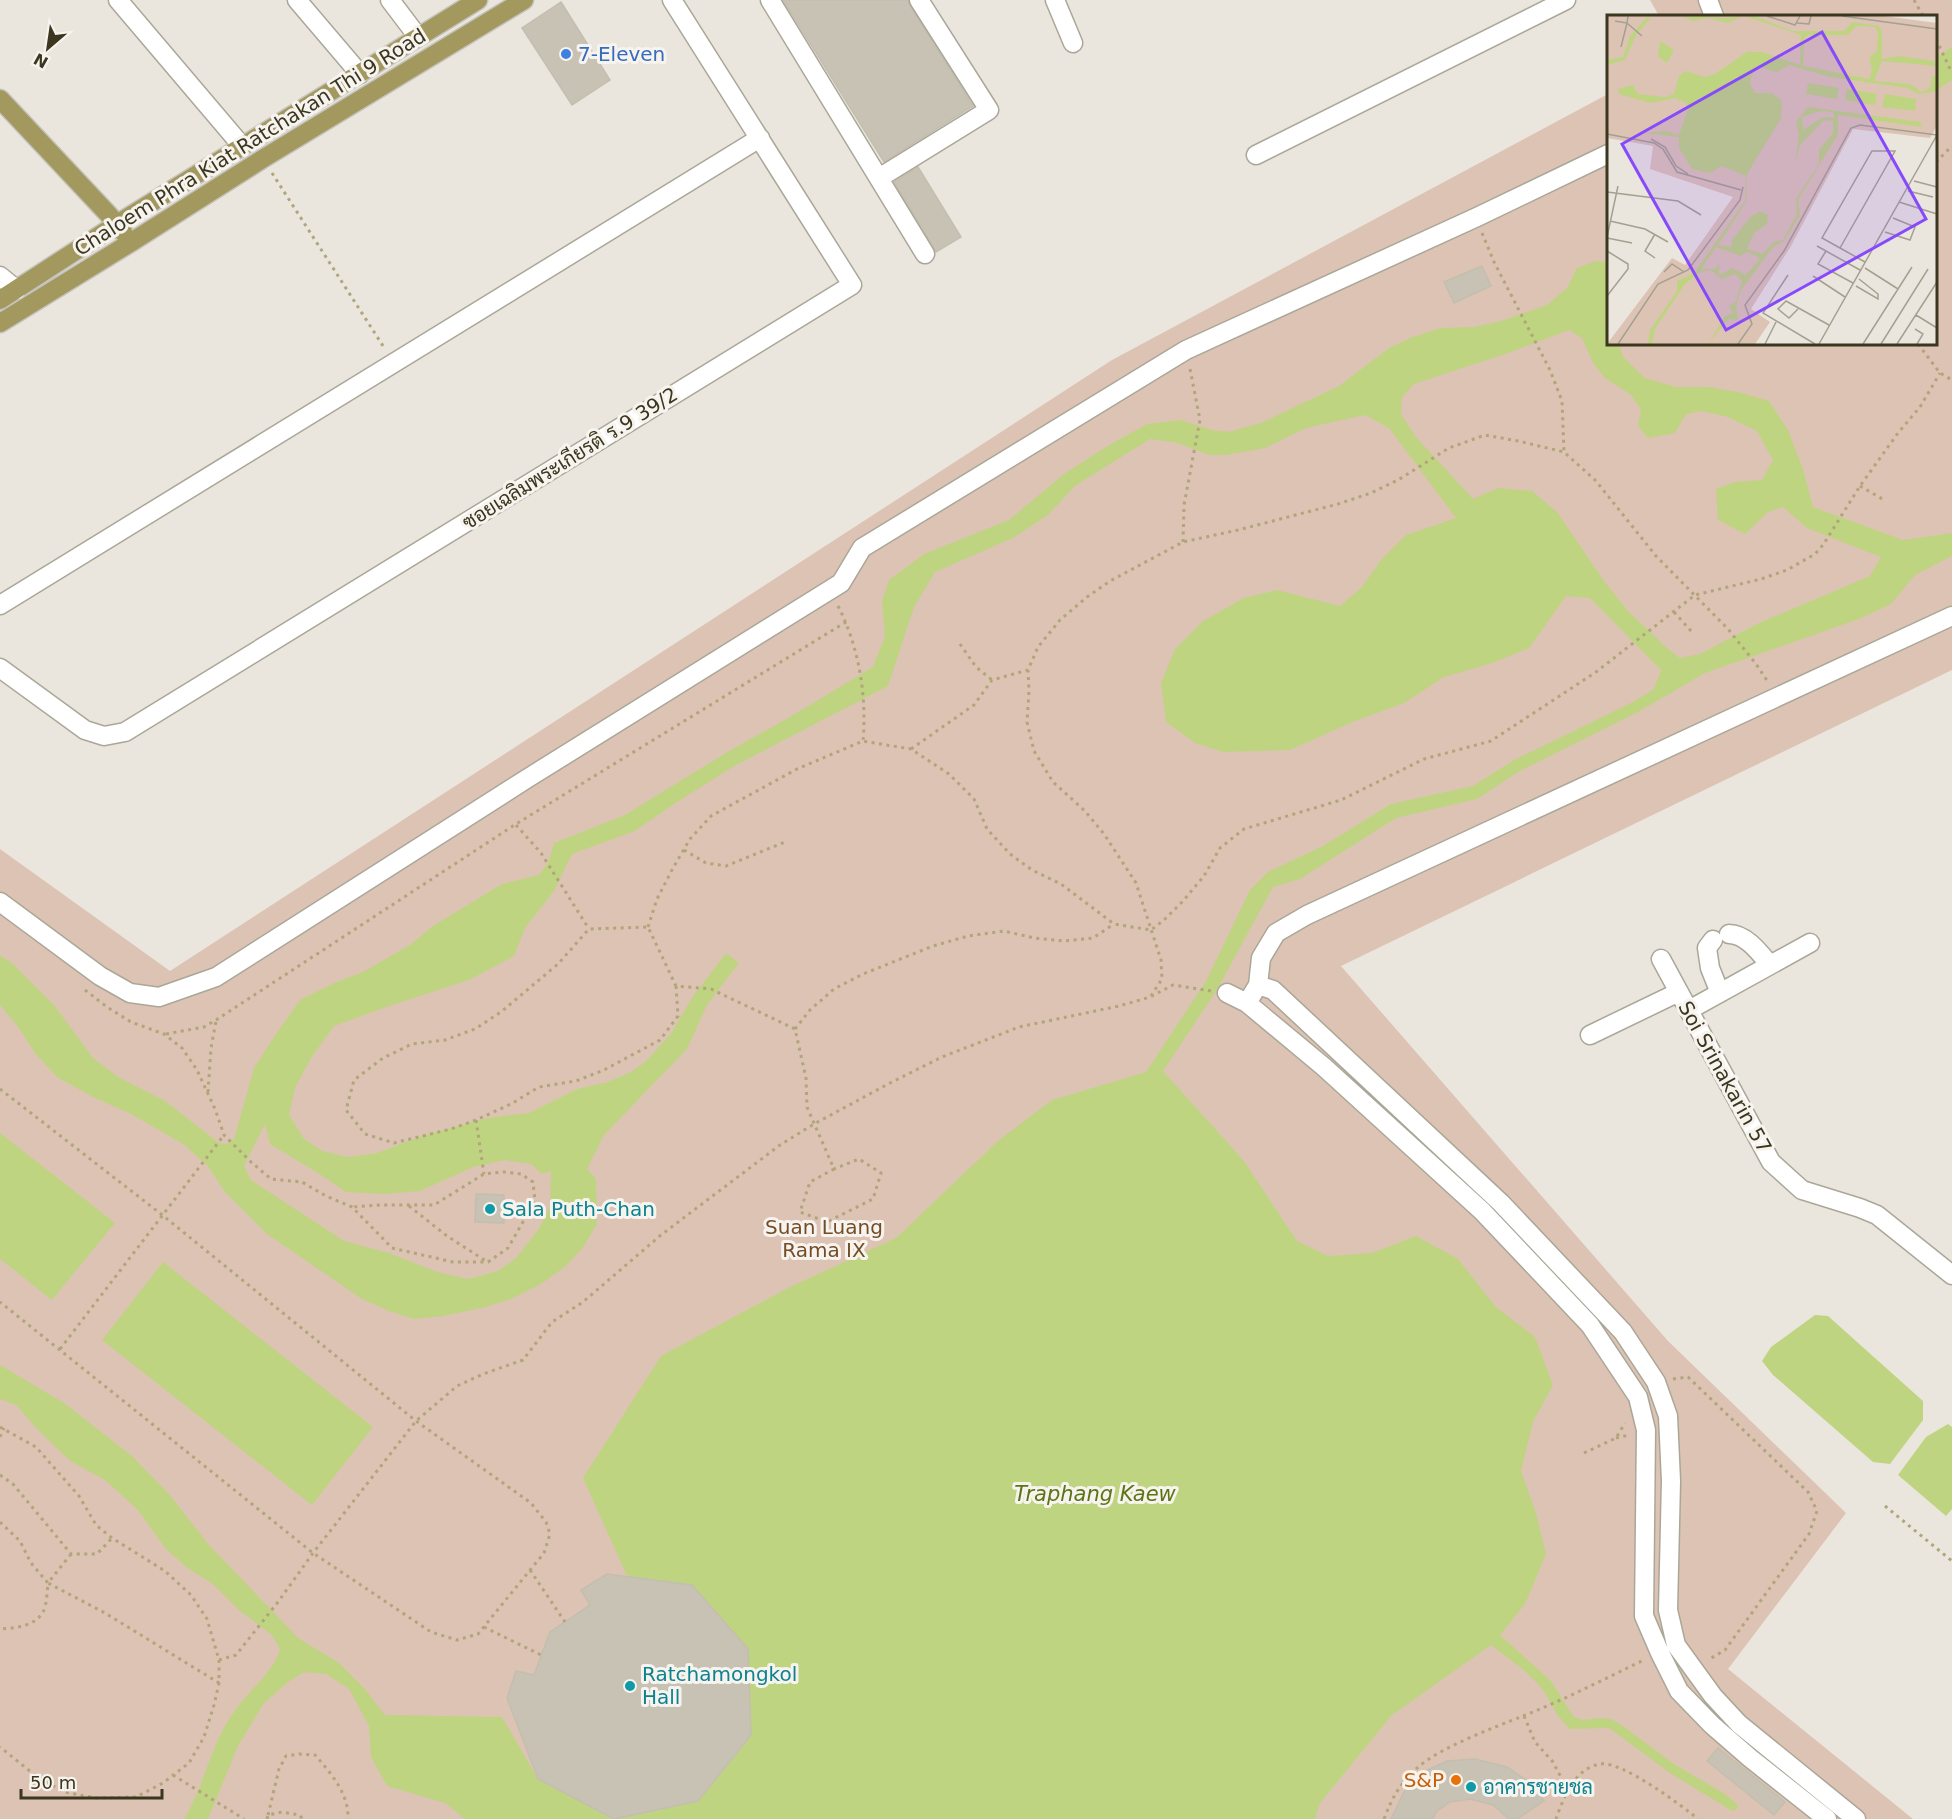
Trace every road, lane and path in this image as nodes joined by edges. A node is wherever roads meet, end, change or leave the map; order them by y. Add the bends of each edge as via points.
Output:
1 (118, 0) edge
2 (297, 0) edge
3 (390, 0) edge
4 (478, 0) edge
5 (524, 0) edge
6 (672, 0) edge
7 (770, 0) edge
8 (919, 0) edge
9 (1055, 0) edge
10 (1566, 0) edge
11 (1708, 0) edge
12 (1914, 0) edge
13 (1714, 15) edge
14 (1922, 15) edge
15 (418, 37) junction
16 (1937, 42) edge
17 (1073, 43) dead end
18 (1952, 73) edge
19 (360, 74) junction
20 (0, 99) edge
21 (760, 138) junction
22 (242, 146) junction
23 (1952, 146) edge
24 (1607, 154) edge
25 (1256, 155) dead end
26 (264, 158) junction
27 (1937, 160) edge
28 (879, 178) junction
29 (1477, 216) junction
30 (117, 224) junction
31 (130, 243) junction
32 (925, 254) dead end
33 (0, 276) edge
34 (17, 290) junction
35 (0, 300) edge
36 (0, 322) edge
37 (1919, 345) edge
38 (1186, 350) junction
39 (394, 363) junction
40 (1940, 373) junction
41 (1952, 380) edge
42 (1564, 452) junction
43 (1860, 486) junction
44 (1884, 500) dead end
45 (1183, 542) junction
46 (830, 590) junction
47 (1695, 595) junction
48 (0, 605) edge
49 (1674, 612) junction
50 (1952, 616) edge
51 (846, 622) junction
52 (1692, 632) dead end
53 (960, 644) dead end
54 (1756, 664) dead end
55 (0, 668) edge
56 (1028, 670) junction
57 (992, 680) junction
58 (863, 741) junction
59 (911, 749) junction
60 (516, 824) junction
61 (785, 842) dead end
62 (684, 850) junction
63 (0, 902) edge
64 (1114, 924) junction
65 (648, 927) junction
66 (590, 929) junction
67 (1151, 930) junction
68 (1810, 943) dead end
69 (1661, 959) dead end
70 (1770, 965) junction
71 (1258, 985) junction
72 (80, 986) dead end
73 (676, 986) junction
74 (1679, 992) junction
75 (1227, 993) joint
76 (1720, 993) junction
77 (1150, 997) junction
78 (1247, 1003) junction
79 (1689, 1010) junction
80 (216, 1020) junction
81 (795, 1029) junction
82 (164, 1034) junction
83 (1590, 1035) dead end
84 (0, 1089) edge
85 (208, 1094) junction
86 (476, 1120) junction
87 (814, 1124) junction
88 (224, 1137) junction
89 (834, 1169) junction
90 (484, 1171) junction
91 (409, 1206) junction
92 (352, 1207) junction
93 (162, 1214) junction
94 (488, 1262) junction
95 (1952, 1275) edge
96 (0, 1302) edge
97 (60, 1349) junction
98 (1656, 1382) junction
99 (1638, 1397) junction
100 (416, 1421) junction
101 (2, 1427) edge
102 (0, 1437) edge
103 (1584, 1453) dead end
104 (0, 1474) edge
105 (1885, 1506) dead end
106 (0, 1522) edge
107 (112, 1538) junction
108 (313, 1553) junction
109 (71, 1554) junction
110 (1952, 1561) edge
111 (530, 1570) junction
112 (48, 1583) junction
113 (565, 1622) dead end
114 (484, 1627) junction
115 (0, 1629) edge
116 (1660, 1653) junction
117 (541, 1655) dead end
118 (219, 1660) junction
119 (1693, 1669) junction
120 (219, 1683) junction
121 (1524, 1716) junction
122 (0, 1747) edge
123 (173, 1775) junction
124 (1568, 1791) junction
125 (268, 1817) edge
126 (243, 1819) edge
127 (302, 1819) edge
128 (348, 1819) edge
129 (1384, 1819) edge
130 (1556, 1819) edge
131 (1698, 1819) edge
132 (1827, 1819) edge
133 (1856, 1819) edge

1 - 22 street
2 - 19 street
3 - 15 street
4 - 15 main road, Chaloem Phra Kiat Ratchakan Thi 9 Road
5 - 26 main road, Chaloem Phra Kiat Ratchakan Thi 9 Road
6 - 21 street, ซอยเฉลิมพระเกียรติ ร.9 39/2
7 - 28 street
8 - 28 street via 988,110
9 - 17 street
10 - 25 street
11 - 13 street
12 - 14 path
15 - 19 main road, Chaloem Phra Kiat Ratchakan Thi 9 Road
16 - 18 path
19 - 22 main road, Chaloem Phra Kiat Ratchakan Thi 9 Road
20 - 30 main road
21 - 39 street
21 - 55 street, ซอยเฉลิมพระเกียรติ ร.9 39/2 via 852,285 125,732 104,736 85,730
22 - 30 main road, Chaloem Phra Kiat Ratchakan Thi 9 Road
23 - 27 path
24 - 29 street
26 - 31 main road, Chaloem Phra Kiat Ratchakan Thi 9 Road
26 - 39 path
28 - 32 street
29 - 38 street
29 - 42 path via 1484,241 1562,401
30 - 31 main road
30 - 34 main road, Chaloem Phra Kiat Ratchakan Thi 9 Road
31 - 36 main road, Chaloem Phra Kiat Ratchakan Thi 9 Road
33 - 34 street
34 - 35 main road, Chaloem Phra Kiat Ratchakan Thi 9 Road
37 - 40 path
38 - 45 path via 1200,420 1184,506
38 - 46 street via 862,548 841,583
39 - 48 street
40 - 41 path
40 - 43 path via 1920,407
42 - 45 path via 1485,435 1449,448 1371,493
42 - 47 path via 1596,481 1656,555
43 - 44 path
43 - 47 path via 1815,554 1761,579
45 - 56 path via 1087,597 1060,620 1038,647
46 - 51 path
46 - 63 street via 216,977 184,990 159,997 129,993
47 - 49 path
47 - 54 path
49 - 52 path
49 - 67 path via 1587,678 1491,741 1424,759 1341,800 1244,829 1220,848 1204,876
50 - 71 street via 1306,915 1276,933 1261,958
51 - 58 path via 860,668
51 - 60 path
53 - 57 path via 976,667
56 - 57 path
56 - 67 path via 1027,722 1035,751 1053,782 1085,811 1120,857 1136,883
57 - 59 path via 974,705
58 - 59 path
58 - 62 path via 797,769 711,816
59 - 64 path via 949,774 974,799 987,829 1010,854 1061,884
60 - 66 path via 541,853
60 - 80 path
61 - 62 path via 726,866 706,862
62 - 65 path via 657,899
64 - 67 path
64 - 81 path via 1093,938 1064,941 1004,931 933,946 834,989
65 - 66 path
65 - 73 path
66 - 86 path via 558,964 475,1029 445,1040 412,1044 383,1058 354,1080 346,1110 365,1134 394,1143
67 - 77 path via 1161,960 1162,979
68 - 70 street
69 - 74 street, Soi Srinakarin 57
70 - 76 street
70 - 76 street via 1745,940 1734,934 1721,937 1707,948
71 - 78 street
71 - 98 street via 1273,990 1501,1203 1623,1332
72 - 82 path via 131,1022
73 - 81 path via 711,989
73 - 86 path via 678,1016 660,1040 604,1070 576,1081 539,1087
74 - 79 street, Soi Srinakarin 57
74 - 83 street
75 - 77 path via 1173,985
75 - 78 street
76 - 79 street
77 - 87 path via 1019,1027 942,1057
78 - 99 street via 1324,1067 1482,1211 1590,1325
79 - 95 street, Soi Srinakarin 57 via 1771,1162 1802,1190 1877,1215
80 - 82 path via 204,1027
80 - 85 path
81 - 87 path via 806,1078 807,1107
82 - 85 path via 182,1048
84 - 93 path
85 - 88 path
86 - 90 path
87 - 89 path
87 - 100 path via 780,1145 661,1235 583,1302 552,1322 523,1360 457,1386
88 - 92 path via 271,1179 302,1182
88 - 93 path
89 - 89 path via 859,1158 881,1173 873,1199 827,1222 800,1212 810,1182
90 - 91 path via 434,1205
90 - 94 path via 521,1174 533,1182 535,1201 508,1248
91 - 92 path
91 - 94 path
92 - 94 path via 392,1248 453,1262
93 - 97 path
93 - 100 path
96 - 97 path
97 - 108 path
98 - 119 street via 1668,1416 1668,1610 1676,1645
98 - 119 path via 1688,1377 1808,1492 1817,1510 1809,1534 1725,1650
99 - 103 path via 1616,1438
99 - 116 street via 1646,1430 1644,1616
100 - 108 path
100 - 111 path via 531,1503 546,1522 550,1534 544,1552
101 - 102 path
101 - 107 path via 36,1447 79,1496 96,1525
104 - 109 path via 13,1484
105 - 110 path
106 - 112 path via 20,1541 31,1563
107 - 109 path via 98,1554
107 - 118 path via 165,1571 191,1595 207,1619
108 - 114 path via 431,1632 457,1640 478,1634
108 - 118 path via 236,1655
109 - 112 path
111 - 113 path
111 - 114 path
112 - 115 path via 44,1611 32,1623
112 - 120 path
114 - 117 path
116 - 121 path
116 - 132 street via 1679,1691 1712,1725
118 - 120 path
119 - 133 street via 1740,1724
120 - 123 path via 204,1737 189,1763
121 - 124 path via 1534,1742 1553,1762
121 - 129 path via 1441,1752 1417,1768 1393,1795
122 - 123 path via 36,1776 64,1791 96,1798 136,1797
123 - 126 path
124 - 130 path
124 - 131 path via 1584,1770 1602,1763 1624,1769
125 - 127 path via 282,1812 300,1815
125 - 128 path via 279,1768 286,1756 299,1754 315,1755 335,1778 349,1808

